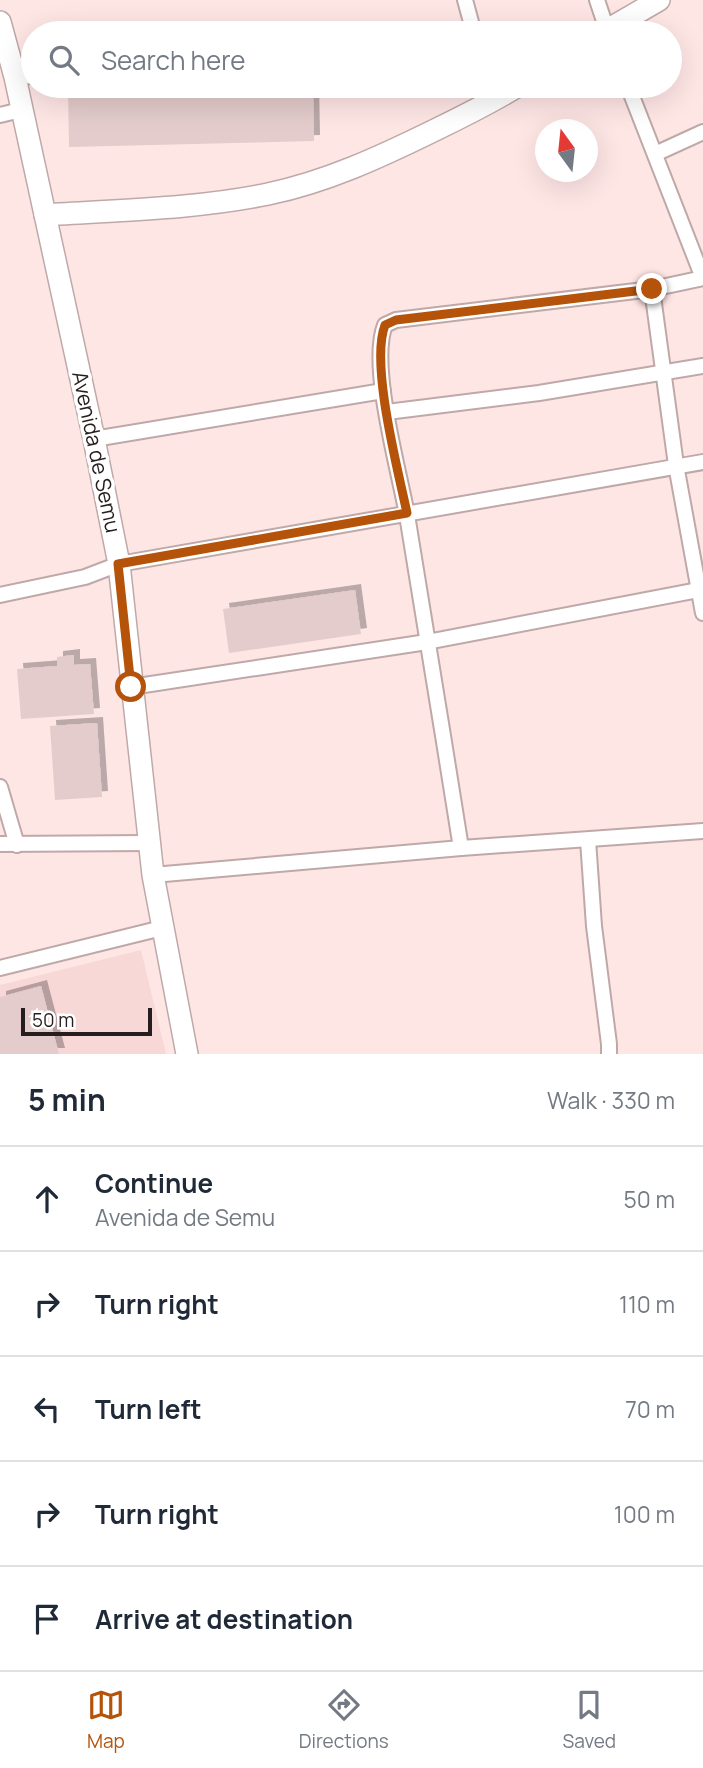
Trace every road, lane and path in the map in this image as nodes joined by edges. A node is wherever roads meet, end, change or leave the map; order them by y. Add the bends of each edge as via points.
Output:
1 (465, 0) edge
2 (597, 0) edge
3 (659, 0) edge
4 (471, 21) edge
5 (602, 21) edge
6 (624, 21) edge
7 (0, 22) edge
8 (21, 70) edge
9 (22, 98) edge
10 (483, 98) edge
11 (633, 98) edge
12 (21, 110) junction
13 (0, 115) edge
14 (703, 132) edge
15 (655, 154) junction
16 (45, 215) junction
17 (652, 289) junction
18 (703, 366) edge
19 (664, 371) junction
20 (383, 391) junction
21 (387, 412) junction
22 (94, 439) junction
23 (703, 462) edge
24 (676, 465) junction
25 (407, 513) junction
26 (118, 564) junction
27 (701, 589) edge
28 (0, 595) edge
29 (703, 613) edge
30 (427, 642) junction
31 (131, 687) junction
32 (0, 787) edge
33 (703, 831) edge
34 (588, 840) junction
35 (149, 843) junction
36 (0, 844) edge
37 (17, 845) junction
38 (461, 848) junction
39 (153, 875) junction
40 (162, 928) junction
41 (0, 968) edge
42 (187, 1054) edge
43 (609, 1054) edge

1 - 4 street
2 - 5 street
3 - 6 main road
7 - 8 main road, Avenida de Semu
9 - 12 main road, Avenida de Semu
10 - 16 main road via 394,151 271,194 212,204
11 - 15 street
12 - 13 street
12 - 16 main road, Avenida de Semu
14 - 15 street
15 - 17 street via 703,278
16 - 22 main road, Avenida de Semu
17 - 19 street
17 - 20 street via 396,320 385,325 381,336
18 - 19 street
19 - 21 street
19 - 24 street
20 - 21 street
20 - 22 street
21 - 25 street
22 - 26 main road, Avenida de Semu
23 - 24 street
24 - 25 street
24 - 27 street
25 - 26 street
25 - 30 street
26 - 28 street via 85,577
26 - 31 main road, Avenida de Semu
27 - 29 street
27 - 30 street
30 - 31 street
30 - 38 street
31 - 35 main road, Avenida de Semu
32 - 37 street
33 - 34 street
34 - 38 street
34 - 43 street
35 - 37 street
35 - 39 main road, Avenida de Semu
36 - 37 street
38 - 39 street
39 - 40 main road, Avenida de Semu
40 - 41 street
40 - 42 main road, Avenida de Semu

